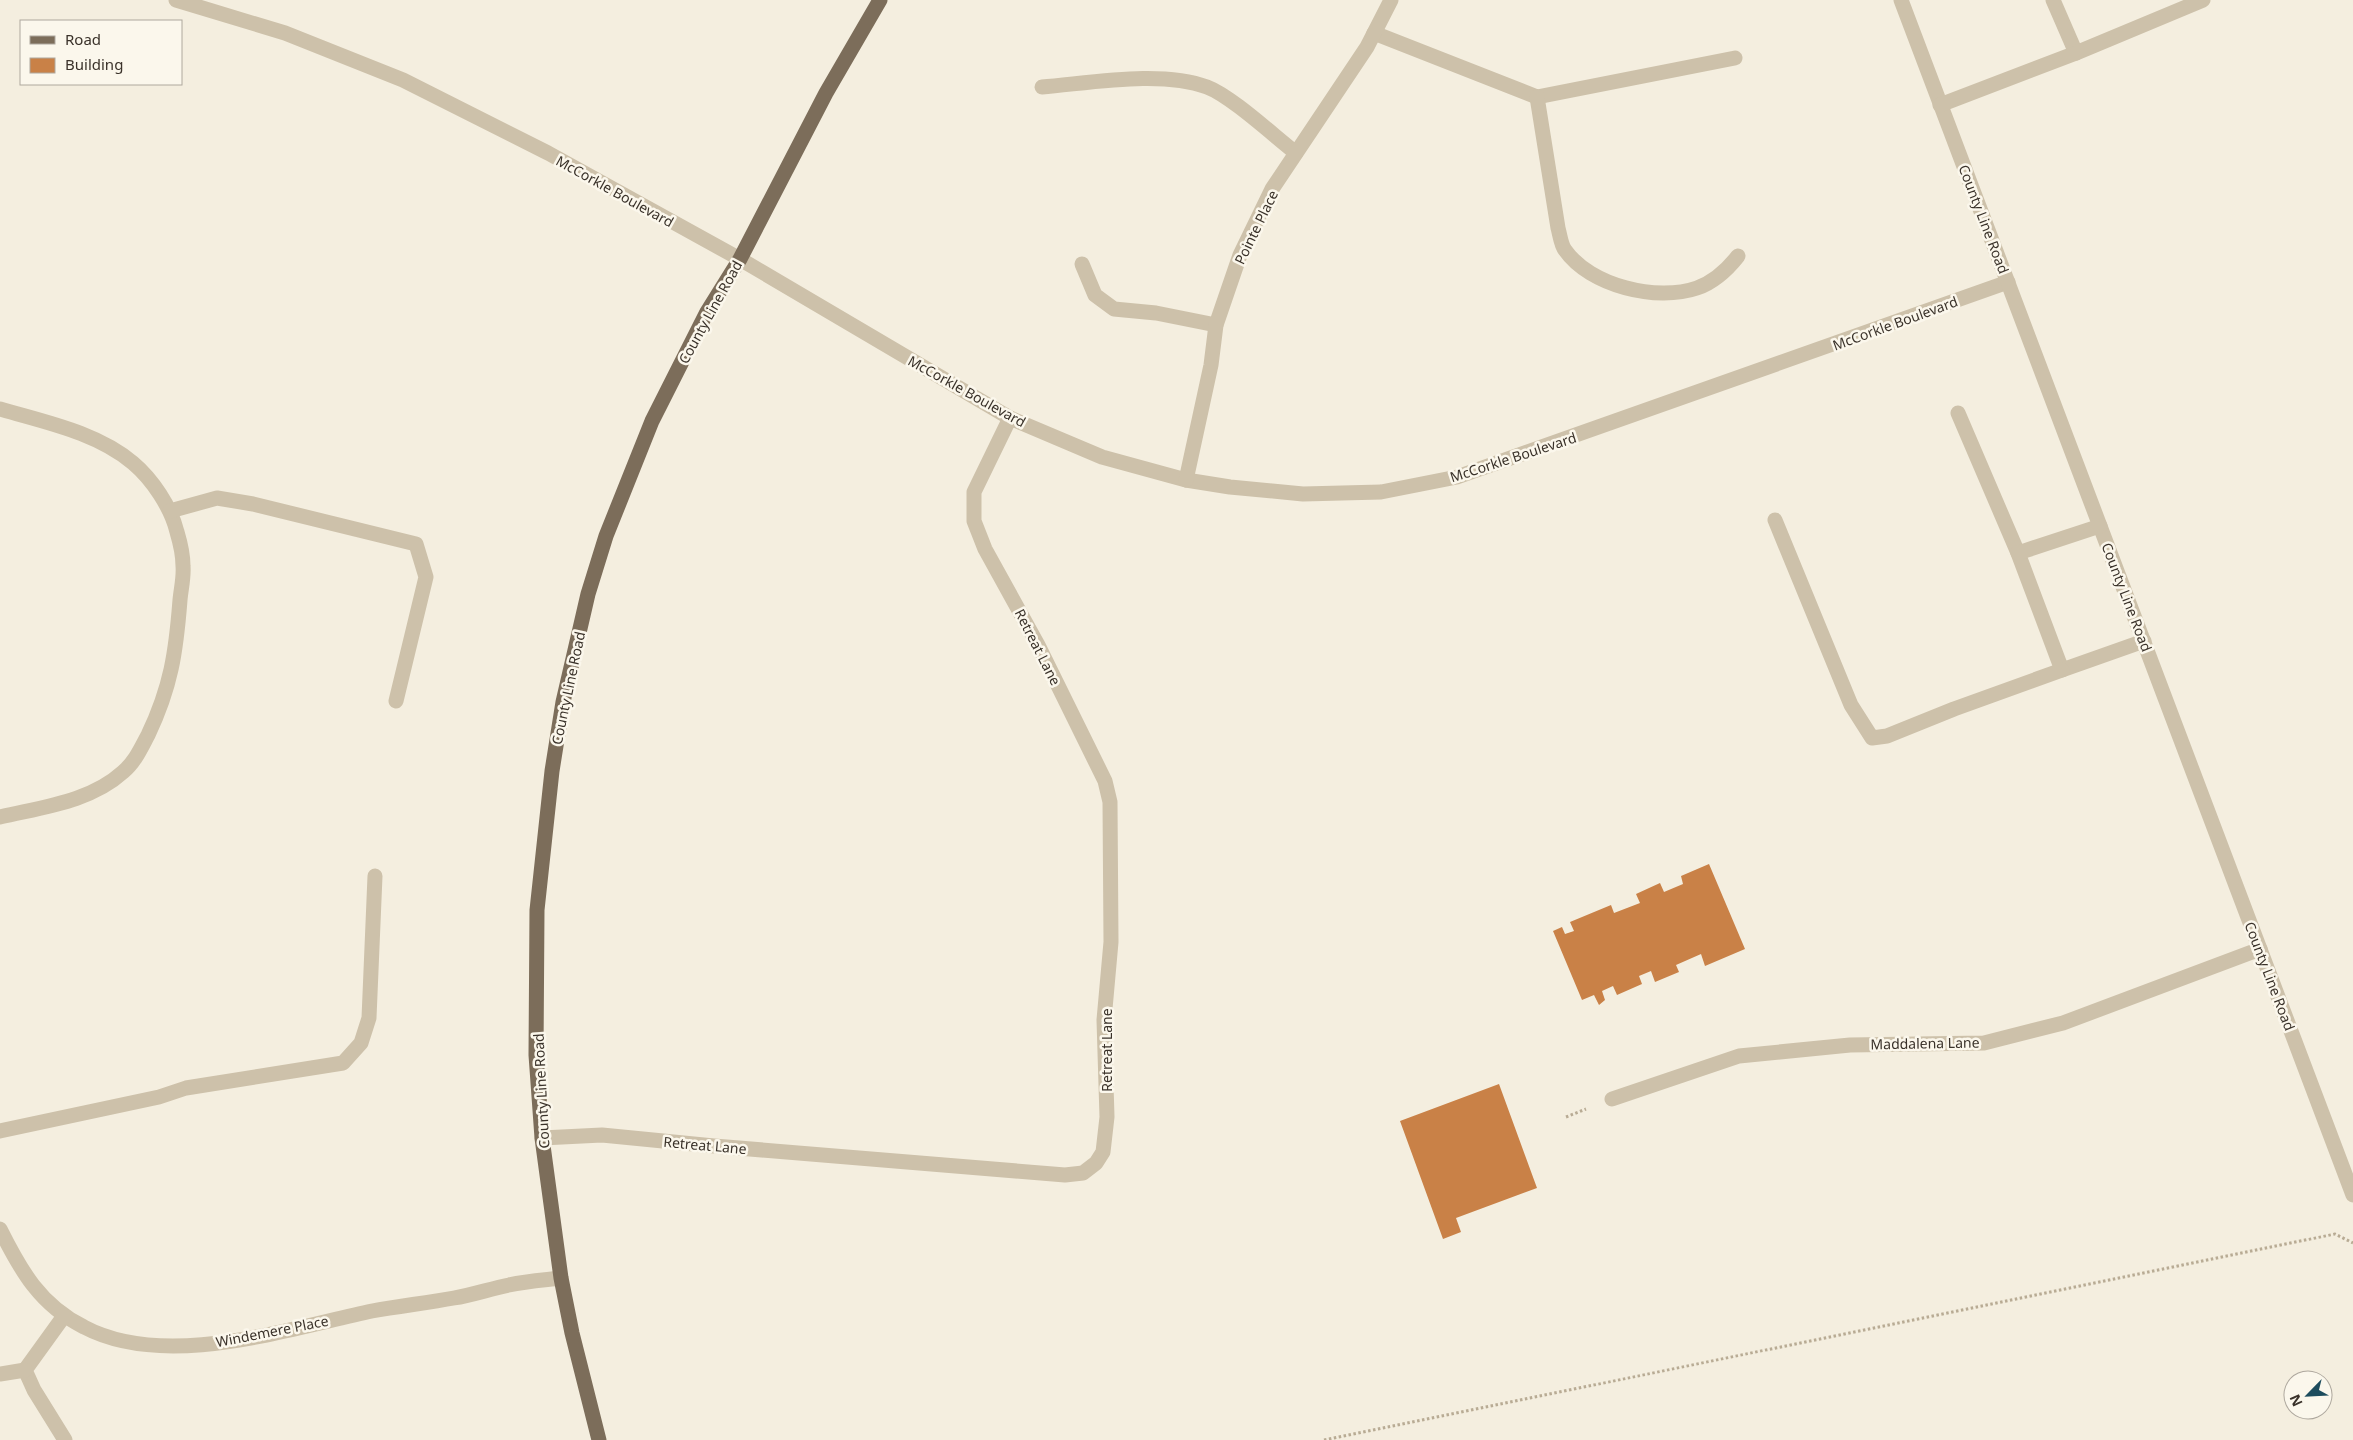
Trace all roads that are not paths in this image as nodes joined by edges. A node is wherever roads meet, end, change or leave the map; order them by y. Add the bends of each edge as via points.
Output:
1 (176, 0) edge
2 (880, 0) edge
3 (1391, 0) edge
4 (1900, 0) edge
5 (2053, 0) edge
6 (2203, 0) edge
7 (1374, 33) junction
8 (2076, 53) junction
9 (1736, 58) dead end
10 (1042, 87) dead end
11 (1537, 97) junction
12 (1940, 105) junction
13 (1296, 153) junction
14 (1738, 256) dead end
15 (740, 259) junction
16 (1082, 264) dead end
17 (2008, 282) junction
18 (1216, 325) junction
19 (0, 409) edge
20 (1958, 413) dead end
21 (1010, 418) junction
22 (1186, 480) junction
23 (170, 511) junction
24 (1775, 520) dead end
25 (2100, 526) junction
26 (2018, 553) junction
27 (2144, 641) junction
28 (2062, 670) junction
29 (396, 701) dead end
30 (0, 817) edge
31 (375, 876) dead end
32 (2260, 949) junction
33 (1612, 1099) dead end
34 (0, 1131) edge
35 (542, 1138) junction
36 (2353, 1195) edge
37 (0, 1229) edge
38 (561, 1278) junction
39 (64, 1316) junction
40 (25, 1370) junction
41 (0, 1374) edge
42 (65, 1440) edge
43 (599, 1440) edge

1 - 15 street, McCorkle Boulevard via 285,33 403,80 548,153
2 - 15 main road, County Line Road via 826,92
3 - 7 street, Pointe Place
4 - 12 street, County Line Road
5 - 8 street
6 - 8 street
7 - 11 street
7 - 13 street, Pointe Place
8 - 12 street
9 - 11 street
10 - 13 street via 1165,78 1207,87
11 - 14 street via 1564,250 1590,274 1638,291 1667,294 1697,288 1724,273
12 - 17 street, County Line Road
13 - 18 street, Pointe Place via 1272,190 1240,254
15 - 21 street, McCorkle Boulevard
15 - 35 main road, County Line Road via 705,315 648,430 606,536 588,594 563,702 552,771 538,910 536,1055
16 - 18 street via 1095,295 1114,308
17 - 22 street, McCorkle Boulevard via 1457,478 1381,492 1303,494
17 - 25 street, County Line Road
18 - 22 street, Pointe Place via 1211,365
19 - 23 street via 63,427 107,446 132,462 146,476
20 - 26 street
21 - 22 street, McCorkle Boulevard via 1102,457
21 - 35 street, Retreat Lane via 974,492 974,521 984,549 1038,645 1100,772 1110,802 1111,942 1104,1020 1107,1117 1102,1152 1096,1163 1082,1173 1065,1174 602,1135
23 - 29 street via 217,498 416,544 426,577
23 - 30 street via 183,566 178,631 170,682 137,757 111,782 78,798
24 - 28 street via 1851,705 1872,738 1887,736
25 - 26 street
25 - 27 street, County Line Road
26 - 28 street
27 - 28 street
27 - 32 street, County Line Road
31 - 34 street via 369,1018 361,1043 343,1062 186,1088
32 - 33 street, Maddalena Lane via 2063,1023 1984,1043 1850,1045 1739,1056
32 - 36 street, County Line Road
35 - 38 main road, County Line Road
37 - 39 street, Windemere Place via 18,1266 46,1302
38 - 39 street, Windemere Place via 511,1284 245,1339 173,1346 152,1346 107,1337
38 - 43 main road, County Line Road
39 - 40 street
40 - 41 street
40 - 42 street

